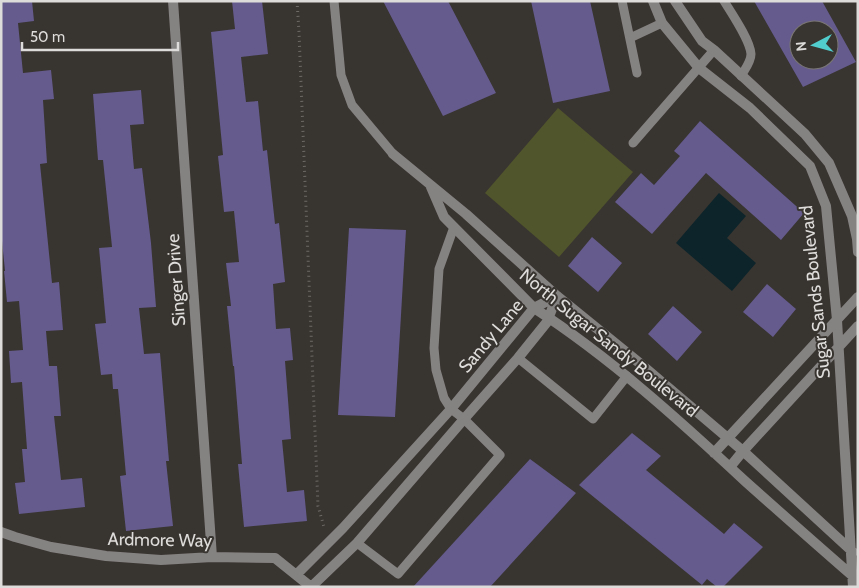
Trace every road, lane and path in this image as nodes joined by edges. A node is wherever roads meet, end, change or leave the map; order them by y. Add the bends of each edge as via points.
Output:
1 (173, 1) edge
2 (297, 1) edge
3 (334, 1) edge
4 (622, 1) edge
5 (653, 1) edge
6 (675, 1) edge
7 (724, 1) edge
8 (662, 23) junction
9 (630, 38) junction
10 (714, 50) junction
11 (699, 68) junction
12 (637, 73) dead end
13 (741, 76) junction
14 (633, 143) dead end
15 (393, 154) joint
16 (431, 186) junction
17 (454, 227) junction
18 (858, 252) edge
19 (557, 296) junction
20 (858, 297) edge
21 (534, 308) junction
22 (548, 317) junction
23 (837, 320) junction
24 (858, 326) edge
25 (838, 347) junction
26 (518, 358) junction
27 (627, 376) junction
28 (451, 409) junction
29 (464, 419) junction
30 (728, 438) junction
31 (743, 451) junction
32 (714, 453) junction
33 (730, 467) junction
34 (1, 532) edge
35 (329, 542) junction
36 (357, 543) junction
37 (854, 552) edge
38 (212, 557) junction
39 (296, 575) junction
40 (855, 581) edge
41 (311, 587) edge

1 - 38 street, Singer Drive
2 - 35 path via 318,506
3 - 15 lane via 341,75 352,105
4 - 9 lane
5 - 8 street, Sugar Sands Boulevard
6 - 10 street via 702,40
7 - 13 lane via 747,40 751,54
8 - 9 lane
8 - 11 street, Sugar Sands Boulevard
9 - 12 lane
10 - 11 lane
10 - 13 street
11 - 14 lane
11 - 23 street, Sugar Sands Boulevard via 750,108 810,166 826,206
13 - 18 street via 806,134 829,164 852,216
15 - 16 street, North Sugar Sandy Boulevard
16 - 17 street, North Sugar Sandy Boulevard via 444,217
16 - 19 street, North Sugar Sandy Boulevard
17 - 21 street, North Sugar Sandy Boulevard
17 - 28 lane via 439,269 434,348 440,386
19 - 21 street, Sandy Lane
19 - 22 street, Sandy Lane
19 - 30 street, North Sugar Sandy Boulevard
20 - 23 street
21 - 22 street, North Sugar Sandy Boulevard
21 - 28 street, Sandy Lane
22 - 26 street, Sandy Lane
22 - 27 street, North Sugar Sandy Boulevard
23 - 25 street, Sugar Sands Boulevard
23 - 30 street
24 - 25 street
25 - 31 street
25 - 37 street, Sugar Sands Boulevard
26 - 27 lane via 593,419
26 - 29 street, Sandy Lane
27 - 32 street, North Sugar Sandy Boulevard
28 - 29 lane
28 - 35 street, Sandy Lane
29 - 36 street, Sandy Lane
29 - 36 lane via 500,455 411,559 398,574
30 - 31 street, North Sugar Sandy Boulevard
30 - 32 street
31 - 33 street
31 - 37 street, North Sugar Sandy Boulevard
32 - 33 street, North Sugar Sandy Boulevard
33 - 40 street, North Sugar Sandy Boulevard
34 - 38 street, Ardmore Way via 51,547 106,556 161,560
35 - 39 street, Sandy Lane
36 - 41 street, Sandy Lane
37 - 40 street, Sugar Sands Boulevard
38 - 39 street, Ardmore Way via 275,558
39 - 41 street, Ardmore Way

